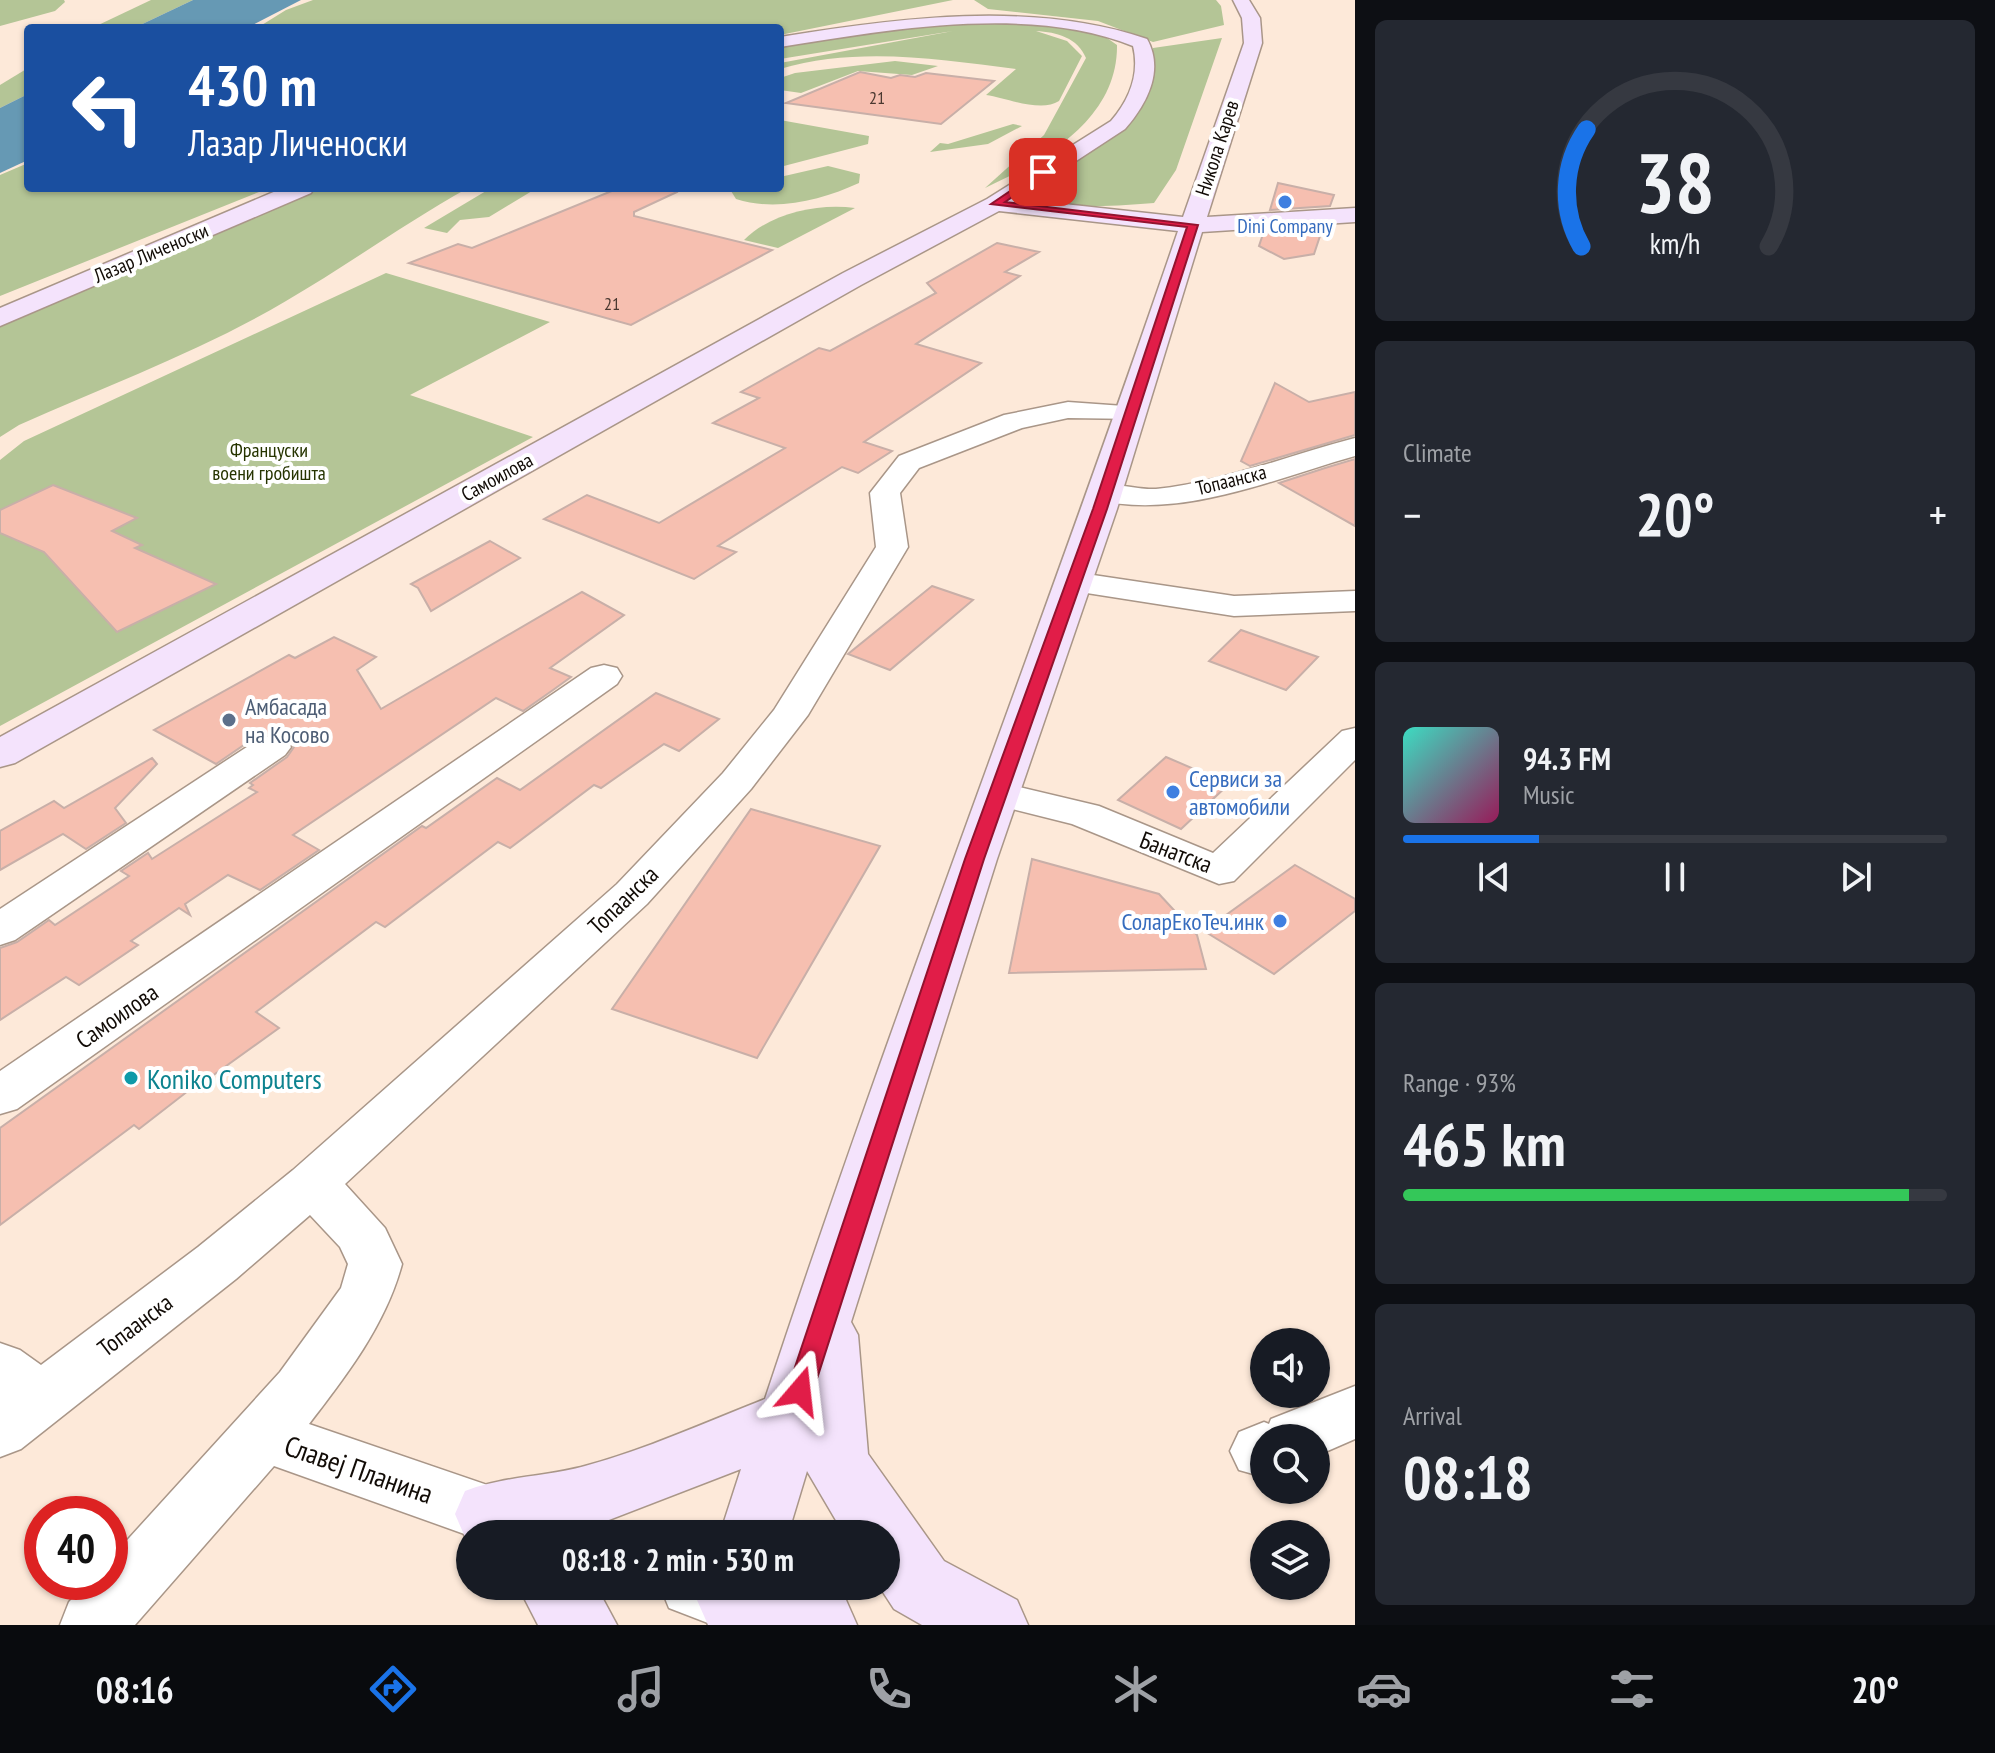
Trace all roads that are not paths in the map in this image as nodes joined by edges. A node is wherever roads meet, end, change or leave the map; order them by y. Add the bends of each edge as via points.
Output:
1 (1222, 0) edge
2 (1241, 0) edge
3 (784, 41) edge
4 (1242, 71) junction
5 (294, 192) edge
6 (995, 204) junction
7 (1355, 215) edge
8 (1193, 225) junction
9 (0, 318) edge
10 (1128, 413) junction
11 (1355, 447) edge
12 (1105, 493) junction
13 (1073, 582) junction
14 (1355, 601) edge
15 (604, 676) dead end
16 (1355, 739) edge
17 (272, 747) dead end
18 (0, 754) edge
19 (998, 794) junction
20 (0, 930) edge
21 (8, 1080) edge
22 (311, 1184) junction
23 (825, 1308) junction
24 (13, 1399) edge
25 (1355, 1412) edge
26 (791, 1418) junction
27 (1326, 1424) edge
28 (263, 1435) junction
29 (494, 1520) edge
30 (530, 1520) edge
31 (758, 1520) edge
32 (874, 1520) edge
33 (900, 1558) edge
34 (563, 1600) edge
35 (725, 1600) edge
36 (92, 1625) edge
37 (581, 1625) edge
38 (821, 1625) edge
39 (992, 1625) edge

1 - 4 street, Никола Карев
2 - 4 street, Никола Карев via 1256,33
3 - 6 street via 922,18 1015,12 1088,21 1121,30 1141,43 1144,79 1118,125
4 - 8 street, Никола Карев
5 - 9 street, Лазар Личеноски
6 - 8 street
6 - 18 street, Самоилова
7 - 8 street
8 - 10 street, Никола Карев
10 - 12 street, Никола Карев
10 - 22 street, Топаанска via 1068,410 1014,421 909,462 885,493 892,547 789,715 737,781 632,894
11 - 12 street, Топаанска via 1154,498
12 - 13 street, Никола Карев
13 - 14 street via 1234,606
13 - 19 street, Никола Карев
15 - 21 street, Самоилова
16 - 19 street, Банатска via 1219,871 1085,815
17 - 20 street
19 - 23 street, Никола Карев
22 - 24 street, Топаанска via 217,1263
22 - 28 street, Славеј Планина via 367,1245 375,1271 342,1335
23 - 26 street, Никола Карев
23 - 32 street via 836,1463
25 - 27 street
26 - 30 street
26 - 31 street, Никола Карев
28 - 29 street, Славеј Планина
28 - 36 street, Славеј Планина
33 - 39 street via 919,1585
34 - 37 street
35 - 38 street

